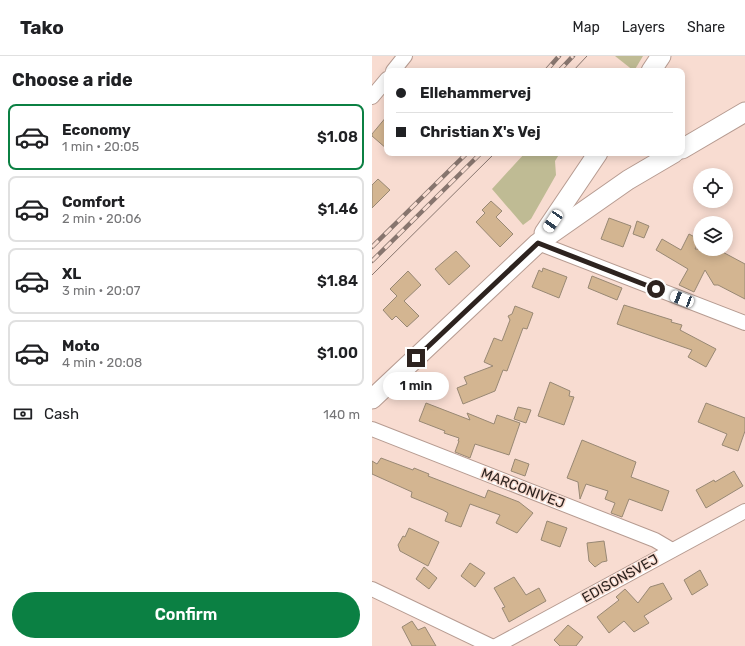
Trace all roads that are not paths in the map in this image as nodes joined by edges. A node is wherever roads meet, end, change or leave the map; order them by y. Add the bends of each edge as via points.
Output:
1 (405, 56) edge
2 (661, 56) edge
3 (395, 68) edge
4 (653, 68) edge
5 (384, 83) edge
6 (372, 97) edge
7 (745, 112) edge
8 (685, 146) edge
9 (596, 156) edge
10 (669, 156) edge
11 (538, 243) junction
12 (745, 323) edge
13 (372, 399) edge
14 (372, 429) edge
15 (745, 511) edge
16 (672, 550) junction
17 (372, 589) edge
18 (491, 646) edge
19 (496, 646) edge

1 - 3 street
2 - 4 street
5 - 6 street
7 - 8 street
9 - 11 street
10 - 11 street via 628,180
11 - 12 street
11 - 13 street
14 - 16 street, MARCONIVEJ via 655,540
15 - 16 street, EDISONSVEJ
16 - 19 street, EDISONSVEJ
17 - 18 street

